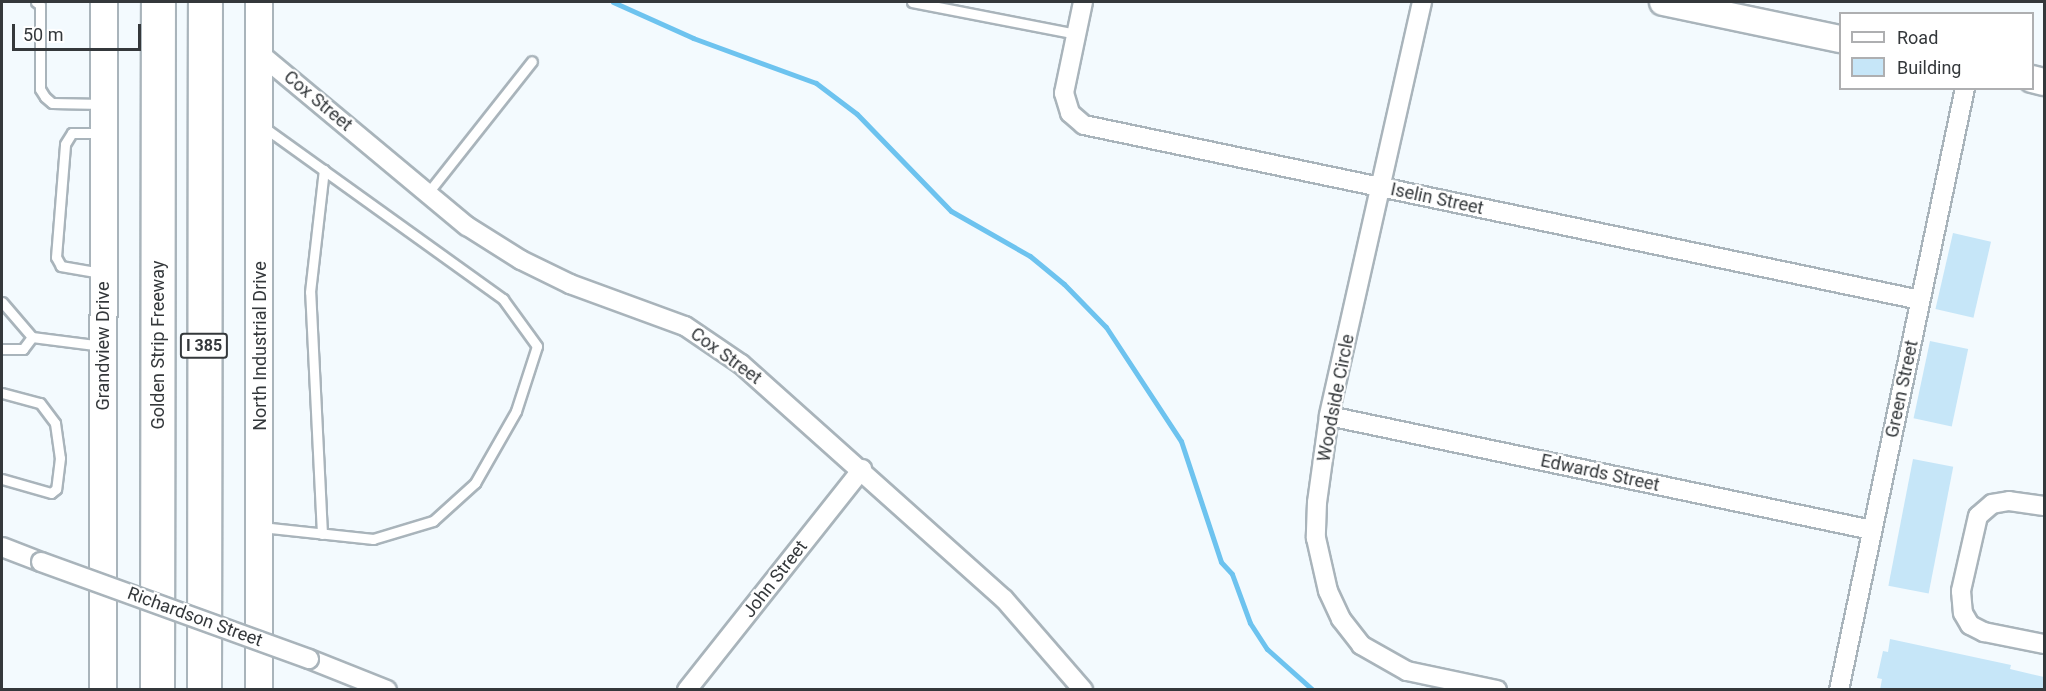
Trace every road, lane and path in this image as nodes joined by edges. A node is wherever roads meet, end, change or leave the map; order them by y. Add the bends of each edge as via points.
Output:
1 (36, 2) edge
2 (104, 2) edge
3 (158, 2) edge
4 (205, 2) edge
5 (259, 2) edge
6 (912, 2) edge
7 (1083, 2) edge
8 (1422, 2) edge
9 (1663, 2) edge
10 (1076, 34) junction
11 (1839, 39) edge
12 (259, 53) junction
13 (532, 61) dead end
14 (1965, 90) edge
15 (103, 104) junction
16 (259, 123) junction
17 (103, 133) junction
18 (324, 170) junction
19 (1382, 188) junction
20 (427, 194) junction
21 (103, 273) junction
22 (1920, 300) junction
23 (2, 302) edge
24 (32, 337) junction
25 (103, 346) junction
26 (2, 349) edge
27 (2, 393) edge
28 (1329, 416) junction
29 (862, 469) junction
30 (2, 479) edge
31 (2044, 506) edge
32 (260, 527) junction
33 (1872, 530) junction
34 (322, 534) junction
35 (2, 547) edge
36 (2044, 644) edge
37 (103, 690) edge
38 (157, 690) edge
39 (204, 690) edge
40 (259, 690) edge
41 (387, 690) edge
42 (687, 690) edge
43 (1083, 690) edge
44 (1497, 690) edge
45 (1839, 690) edge

1 - 15 lane via 40,5 40,88 45,97 52,103
2 - 15 street, Grandview Drive
3 - 38 highway, Golden Strip Freeway / I 385
4 - 39 highway, I 385
5 - 12 street, North Industrial Drive
6 - 10 lane
7 - 10 street, Iselin Street
8 - 19 street, Woodside Circle
9 - 11 street
10 - 19 street, Iselin Street via 1064,93 1066,108 1077,121 1125,135
12 - 16 street, North Industrial Drive
12 - 20 street, Cox Street
13 - 20 lane
14 - 22 street, Green Street
15 - 17 street, Grandview Drive
16 - 18 lane
16 - 32 street, North Industrial Drive
17 - 21 street, Grandview Drive
17 - 21 lane via 72,133 64,144 56,257 61,266
18 - 34 lane via 310,292
18 - 34 lane via 503,299 537,346 516,411 475,483 433,520 373,539
19 - 22 street, Iselin Street
19 - 28 street, Woodside Circle
20 - 29 street, Cox Street via 521,260 570,284 663,316 709,339
21 - 25 street, Grandview Drive
22 - 33 street, Green Street
23 - 24 lane
24 - 25 lane
24 - 26 lane via 23,349
25 - 37 street, Grandview Drive
27 - 30 lane via 40,403 55,423 60,458 56,489 51,493
28 - 33 street, Edwards Street
28 - 44 street, Woodside Circle via 1316,538 1328,591 1341,619 1361,645 1391,663
29 - 42 street, John Street
29 - 43 street, Cox Street via 1004,599
31 - 36 street via 2009,501 1992,504 1978,516 1961,591 1963,613 1970,625 1984,632
32 - 34 lane
32 - 40 street, North Industrial Drive
33 - 45 street, Green Street
35 - 41 street, Richardson Street, bridge

